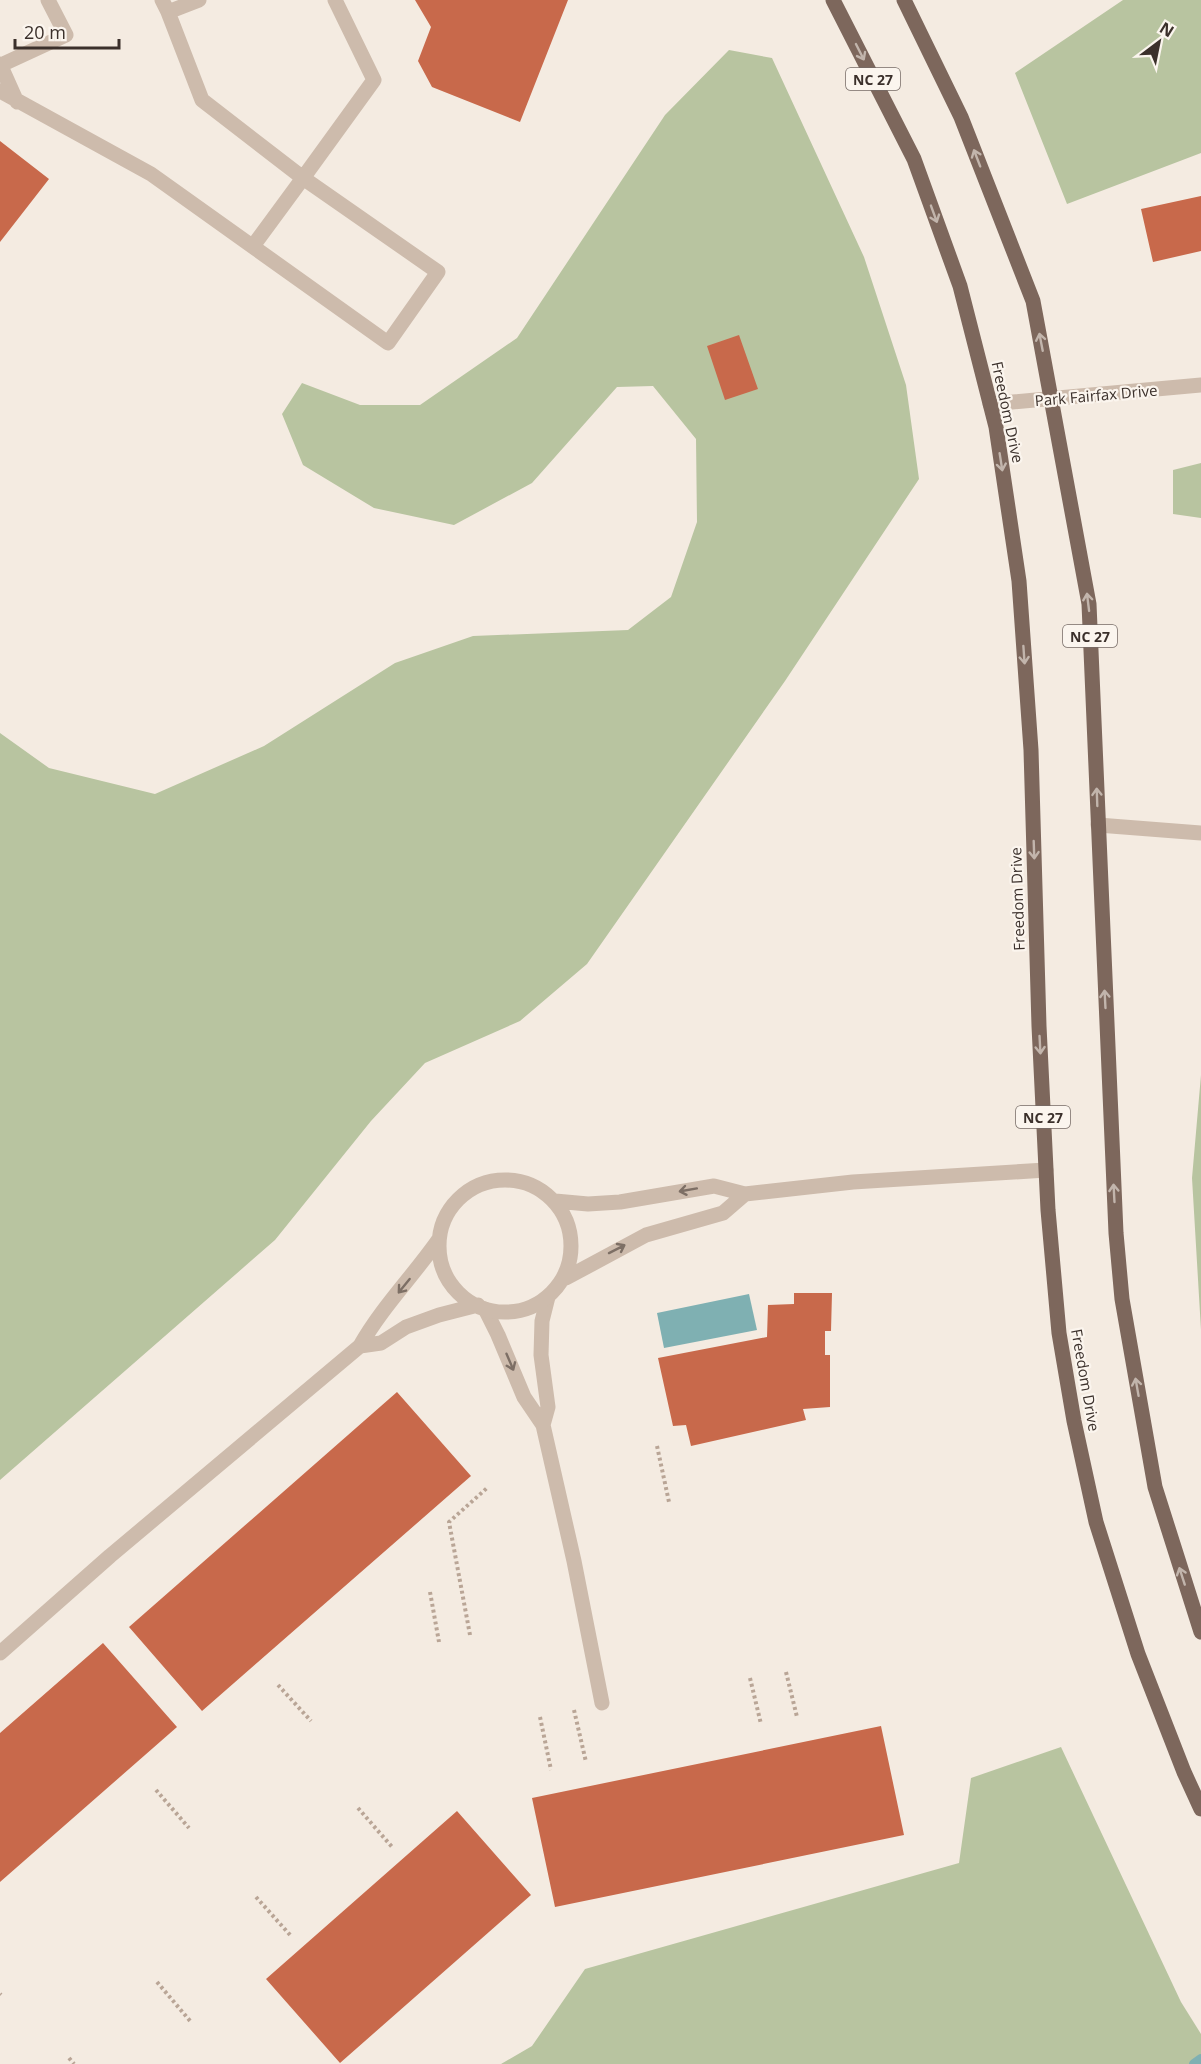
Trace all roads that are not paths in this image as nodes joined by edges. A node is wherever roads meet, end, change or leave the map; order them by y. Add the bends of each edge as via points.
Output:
1 (48, 0) edge
2 (199, 0) edge
3 (335, 0) edge
4 (833, 0) edge
5 (904, 0) edge
6 (165, 6) edge
7 (0, 65) edge
8 (0, 92) edge
9 (17, 102) junction
10 (303, 178) junction
11 (253, 246) junction
12 (1201, 385) edge
13 (1052, 399) junction
14 (990, 404) junction
15 (1098, 825) junction
16 (1201, 833) edge
17 (1046, 1170) junction
18 (745, 1194) junction
19 (555, 1201) junction
20 (439, 1239) junction
21 (566, 1278) junction
22 (548, 1297) junction
23 (481, 1307) junction
24 (360, 1346) junction
25 (543, 1425) junction
26 (1201, 1632) edge
27 (0, 1653) edge
28 (602, 1703) dead end
29 (1201, 1809) edge

1 - 7 street via 66,35
2 - 6 street
3 - 10 street via 374,80
4 -> 14 main road, Freedom Drive / NC 27 via 914,159 960,286
13 -> 5 main road, NC 27 via 1034,301 961,117
6 - 10 street via 202,100
7 - 9 street
8 - 9 street
9 - 11 street via 151,174
10 - 11 street
10 - 11 street via 438,272 388,343
12 - 13 street, Park Fairfax Drive
13 - 14 street, Park Fairfax Drive
15 -> 13 main road, NC 27 via 1089,604
14 -> 17 main road, Freedom Drive / NC 27 via 1019,581 1031,750
15 - 16 street
26 -> 15 main road, NC 27 via 1155,1488 1122,1299
17 - 18 street via 853,1182
17 - 29 main road, Freedom Drive / NC 27 via 1059,1333 1096,1522 1138,1654
18 -> 19 street via 714,1186 620,1202
21 -> 18 street via 646,1235 723,1213
19 - 20 street via 518,1180 476,1185 458,1198 445,1217
19 - 21 street via 567,1219 572,1240
20 - 23 street via 440,1261 449,1282 465,1299
20 -> 24 street via 373,1323
21 - 22 street
22 - 23 street via 529,1308 507,1312
22 - 25 street via 542,1321 541,1355 548,1407
23 - 24 street via 439,1314 406,1327 381,1343
23 -> 25 street via 502,1344 524,1398
24 - 27 street
25 - 28 street

